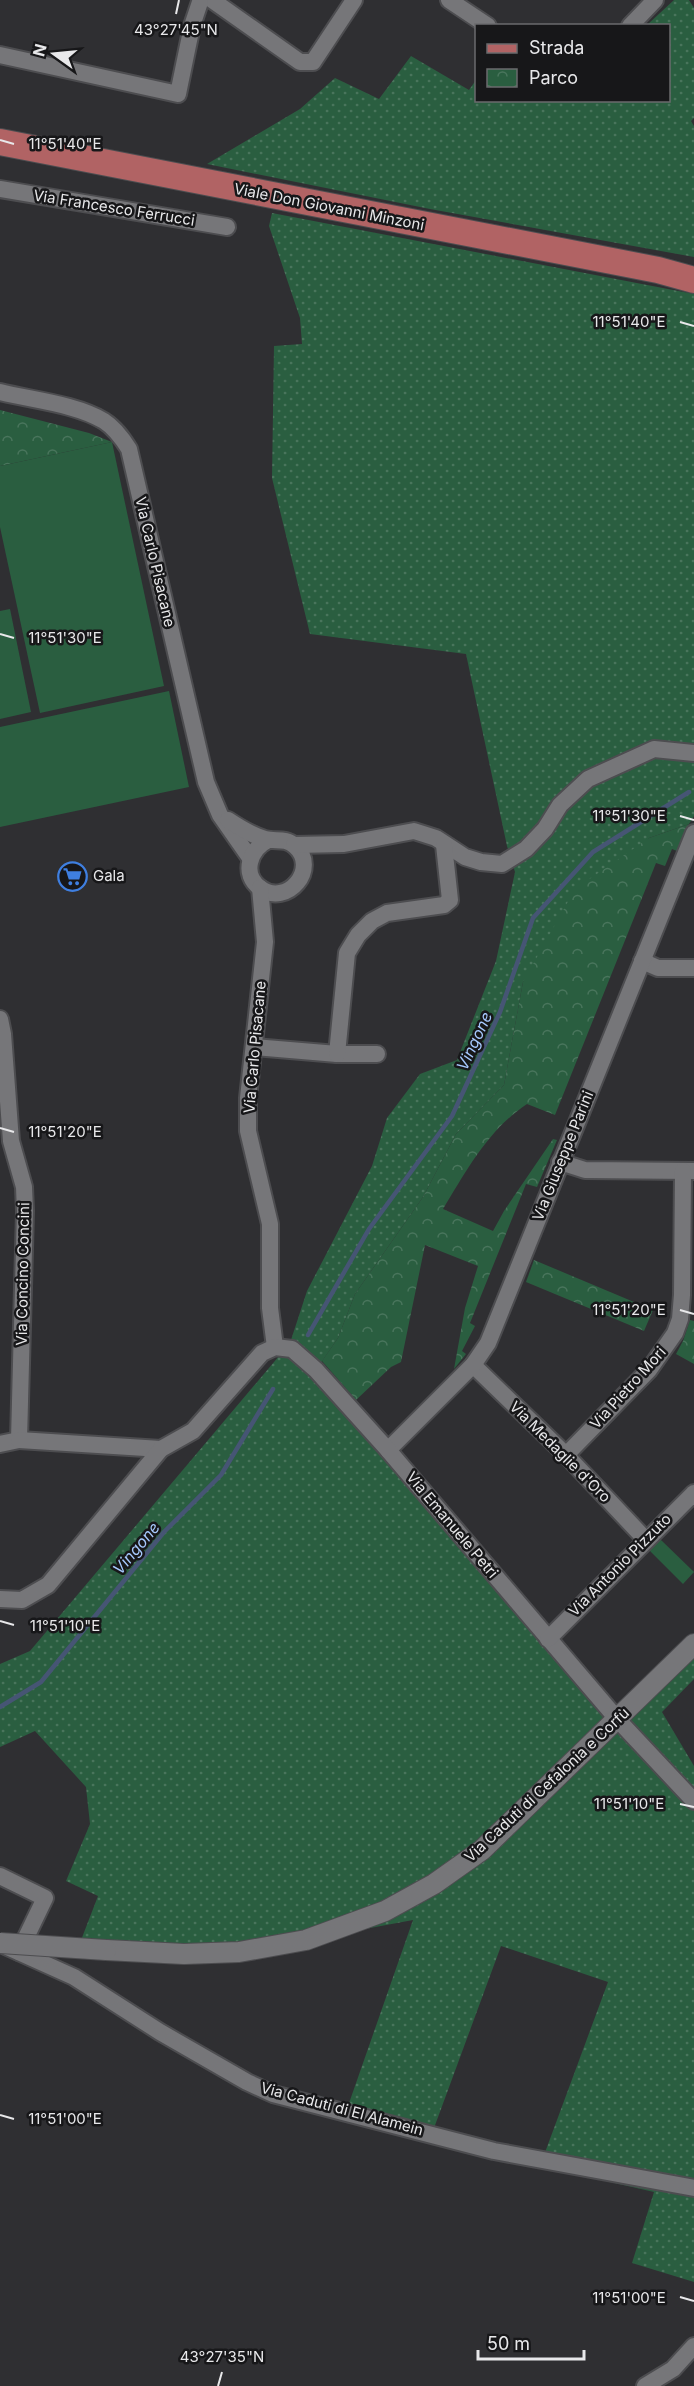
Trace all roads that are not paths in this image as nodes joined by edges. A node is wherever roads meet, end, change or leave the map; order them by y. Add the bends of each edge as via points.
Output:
1 (354, 0) edge
2 (449, 0) edge
3 (656, 0) edge
4 (205, 1) edge
5 (485, 24) edge
6 (632, 24) edge
7 (0, 55) edge
8 (0, 142) edge
9 (0, 189) edge
10 (227, 227) dead end
11 (658, 270) junction
12 (694, 271) edge
13 (694, 280) edge
14 (0, 392) edge
15 (694, 753) edge
16 (220, 814) junction
17 (694, 833) edge
18 (268, 840) junction
19 (344, 844) junction
20 (444, 844) junction
21 (294, 845) junction
22 (250, 858) junction
23 (304, 868) junction
24 (260, 888) junction
25 (283, 893) junction
26 (265, 942) junction
27 (642, 962) junction
28 (694, 968) edge
29 (0, 1019) edge
30 (254, 1047) junction
31 (337, 1054) junction
32 (377, 1054) dead end
33 (560, 1162) junction
34 (688, 1171) edge
35 (275, 1347) junction
36 (473, 1365) junction
37 (19, 1440) junction
38 (0, 1444) edge
39 (161, 1449) junction
40 (388, 1450) junction
41 (566, 1455) junction
42 (694, 1493) edge
43 (646, 1540) junction
44 (0, 1599) edge
45 (548, 1639) junction
46 (694, 1644) edge
47 (618, 1720) junction
48 (694, 1801) edge
49 (0, 1876) edge
50 (0, 1943) edge
51 (19, 1952) junction
52 (694, 2188) edge
53 (694, 2346) edge
54 (645, 2386) edge

1 - 4 street via 312,62 300,62
2 - 5 street
3 - 6 street
4 - 7 street via 192,26 178,94
8 - 11 main road, Viale Don Giovanni Minzoni
9 - 10 street, Via Francesco Ferrucci
11 - 12 main road, Viale Don Giovanni Minzoni
11 - 13 main road, Viale Don Giovanni Minzoni
14 - 16 street, Via Carlo Pisacane via 84,412 104,421 129,449 206,782
15 - 20 street via 654,749 588,779 560,805 526,849 502,864 465,857
16 - 18 street
16 - 22 street, Via Carlo Pisacane
17 - 27 street, Via Giuseppe Parini
18 - 21 street via 277,838
18 - 22 street
19 - 20 street via 414,831
19 - 21 street
19 - 23 street
20 - 31 street via 450,900 387,913 372,921 347,953
21 - 23 street
22 - 24 street via 251,875
23 - 25 street via 298,884
24 - 25 street
24 - 26 street, Via Carlo Pisacane
25 - 26 street
26 - 30 street, Via Carlo Pisacane
27 - 28 street via 658,968
27 - 33 street, Via Giuseppe Parini
29 - 37 street, Via Concino Concini via 11,1141 24,1187
30 - 31 street
30 - 35 street, Via Carlo Pisacane via 248,1131 270,1224 270,1308
31 - 32 street
33 - 34 street via 585,1170
33 - 36 street, Via Giuseppe Parini via 488,1343
34 - 41 street, Via Pietro Mori via 682,1295 675,1332 650,1370
35 - 39 street via 262,1353 193,1431
35 - 40 street, Via Emanuele Petri via 292,1349 316,1370
36 - 40 street, Via Giuseppe Parini
36 - 41 street, Via Medaglie d'Oro
37 - 38 street
37 - 39 street
39 - 44 street via 48,1585 22,1600
40 - 45 street, Via Emanuele Petri
41 - 43 street, Via Medaglie d'Oro
42 - 43 street, Via Antonio Pizzuto
43 - 45 street, Via Antonio Pizzuto
45 - 47 street, Via Emanuele Petri
46 - 47 street, Via Caduti di Cefalonia e Corfù
47 - 48 street, Via Emanuele Petri
47 - 50 street, Via Caduti di Cefalonia e Corfù, bridge via 482,1850 434,1884 385,1911 306,1940 239,1952 184,1954
49 - 51 street via 45,1898
50 - 51 street, Via Caduti di El Alamein
51 - 52 street, Via Caduti di El Alamein via 74,1977 160,2032 273,2094 494,2151
53 - 54 street via 673,2369

